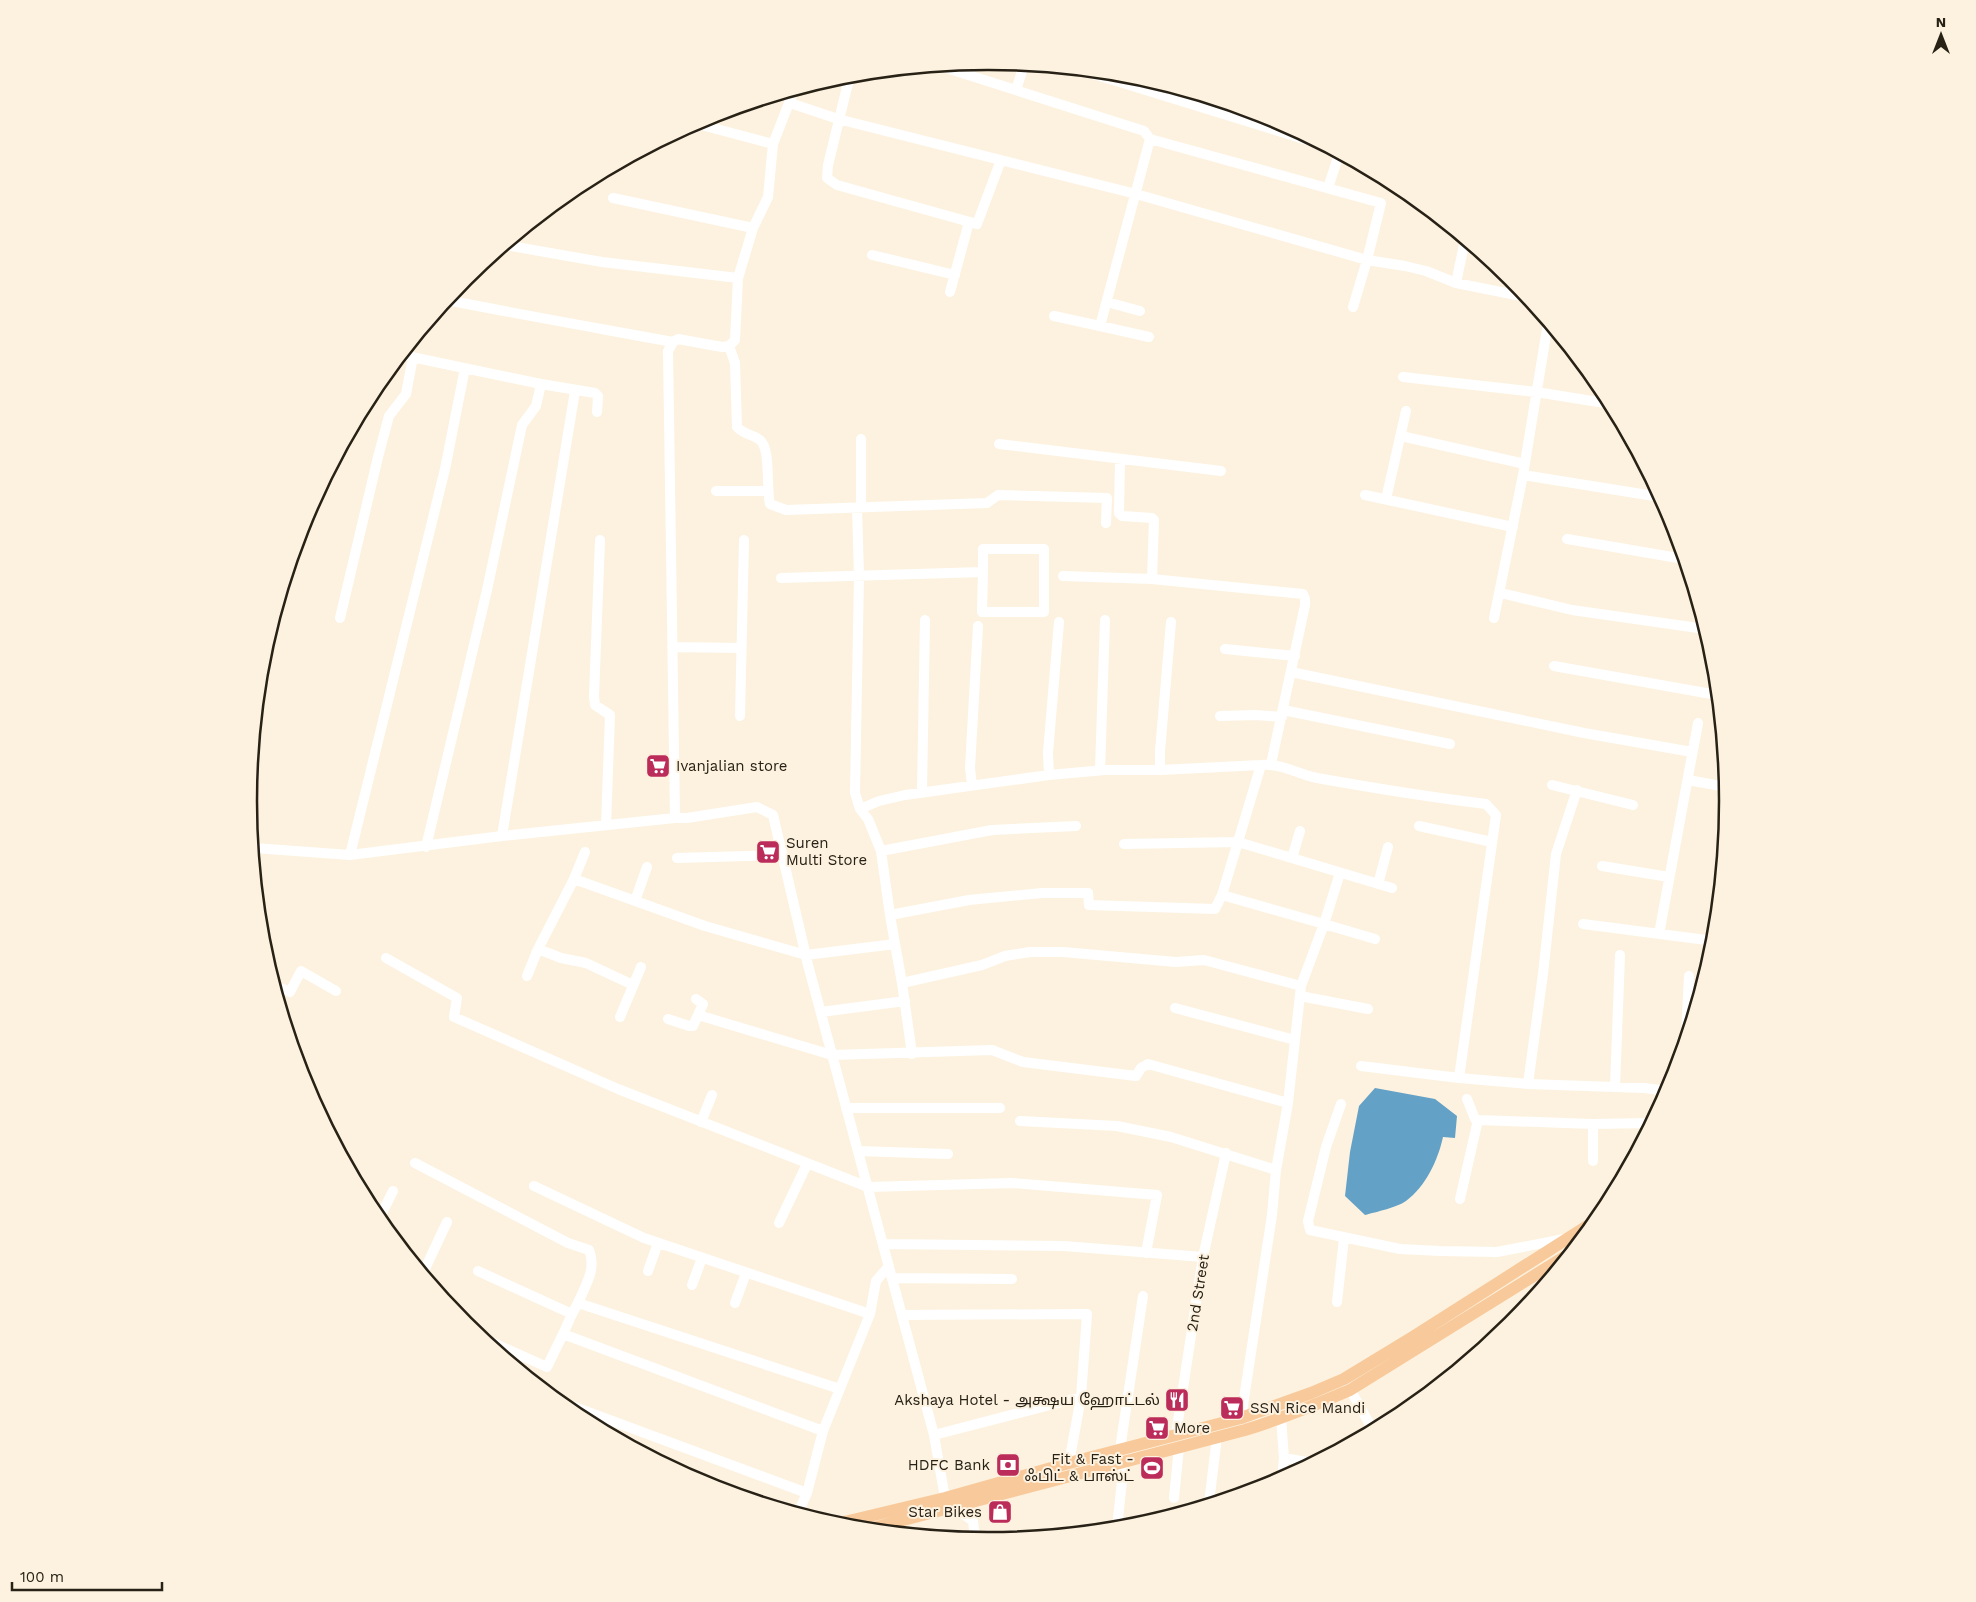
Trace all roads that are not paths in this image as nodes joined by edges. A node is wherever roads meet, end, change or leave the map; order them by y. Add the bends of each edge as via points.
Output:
1 (957, 71) edge
2 (1022, 71) edge
3 (848, 84) edge
4 (1016, 90) junction
5 (1160, 91) edge
6 (792, 97) edge
7 (790, 103) junction
8 (838, 119) junction
9 (707, 126) edge
10 (1275, 129) edge
11 (1150, 139) junction
12 (773, 144) junction
13 (1337, 159) edge
14 (1001, 160) junction
15 (1328, 188) junction
16 (1136, 194) junction
17 (613, 198) dead end
18 (969, 222) junction
19 (753, 228) junction
20 (512, 246) edge
21 (1464, 246) edge
22 (872, 255) dead end
23 (1367, 260) junction
24 (955, 275) junction
25 (738, 278) junction
26 (1456, 283) junction
27 (950, 292) dead end
28 (1514, 294) edge
29 (455, 301) edge
30 (1107, 302) junction
31 (1353, 307) dead end
32 (1140, 311) dead end
33 (1054, 316) dead end
34 (1100, 326) junction
35 (1547, 330) edge
36 (1148, 337) dead end
37 (672, 342) junction
38 (729, 346) junction
39 (408, 356) edge
40 (413, 357) junction
41 (465, 368) junction
42 (1403, 377) dead end
43 (541, 384) junction
44 (575, 391) junction
45 (1536, 392) junction
46 (1600, 402) edge
47 (597, 412) dead end
48 (1406, 412) dead end
49 (1401, 436) junction
50 (861, 439) dead end
51 (999, 444) dead end
52 (1120, 460) junction
53 (1524, 469) junction
54 (1221, 470) dead end
55 (716, 491) dead end
56 (767, 491) junction
57 (1365, 495) dead end
58 (1652, 495) edge
59 (1386, 499) junction
60 (859, 507) junction
61 (1106, 523) dead end
62 (1513, 527) junction
63 (1567, 538) dead end
64 (600, 540) dead end
65 (744, 540) dead end
66 (1677, 558) edge
67 (983, 572) junction
68 (859, 576) junction
69 (1063, 576) dead end
70 (782, 578) dead end
71 (1152, 580) junction
72 (1501, 593) junction
73 (340, 618) dead end
74 (1494, 618) dead end
75 (925, 620) dead end
76 (1105, 620) dead end
77 (1058, 622) dead end
78 (1171, 622) dead end
79 (978, 626) dead end
80 (1698, 628) edge
81 (672, 647) junction
82 (740, 648) junction
83 (1225, 649) dead end
84 (1295, 656) junction
85 (1554, 666) dead end
86 (1291, 672) junction
87 (1711, 694) edge
88 (1282, 714) junction
89 (740, 716) dead end
90 (1220, 716) dead end
91 (1698, 723) dead end
92 (1450, 744) dead end
93 (1692, 752) junction
94 (1266, 765) junction
95 (1100, 770) junction
96 (1160, 770) junction
97 (1048, 775) junction
98 (1688, 780) junction
99 (972, 785) junction
100 (1552, 785) dead end
101 (1718, 786) edge
102 (1577, 790) junction
103 (922, 792) junction
104 (1633, 805) dead end
105 (860, 809) junction
106 (675, 818) junction
107 (606, 825) junction
108 (1076, 826) dead end
109 (1419, 826) dead end
110 (1300, 831) dead end
111 (502, 836) junction
112 (1238, 842) junction
113 (1492, 842) junction
114 (1124, 844) dead end
115 (426, 846) junction
116 (1388, 847) dead end
117 (259, 848) edge
118 (881, 851) junction
119 (585, 852) dead end
120 (350, 855) junction
121 (783, 855) junction
122 (677, 858) dead end
123 (1292, 858) junction
124 (1602, 866) dead end
125 (647, 867) dead end
126 (1340, 873) junction
127 (1669, 878) junction
128 (574, 879) junction
129 (1378, 884) junction
130 (1392, 888) dead end
131 (1222, 895) junction
132 (636, 901) junction
133 (890, 915) junction
134 (1324, 924) junction
135 (1584, 924) dead end
136 (1659, 934) junction
137 (1375, 938) dead end
138 (1706, 940) edge
139 (895, 944) junction
140 (538, 949) junction
141 (806, 955) junction
142 (1620, 955) dead end
143 (386, 958) dead end
144 (641, 967) dead end
145 (526, 976) dead end
146 (1688, 976) dead end
147 (902, 983) junction
148 (633, 985) junction
149 (282, 988) edge
150 (336, 991) dead end
151 (1301, 991) junction
152 (696, 999) dead end
153 (905, 1001) junction
154 (1175, 1008) dead end
155 (1368, 1009) dead end
156 (821, 1012) junction
157 (1687, 1014) edge
158 (698, 1015) junction
159 (620, 1016) dead end
160 (668, 1019) dead end
161 (1295, 1040) junction
162 (912, 1054) junction
163 (832, 1055) junction
164 (1361, 1066) dead end
165 (1458, 1078) junction
166 (1528, 1084) junction
167 (1615, 1087) junction
168 (1659, 1090) edge
169 (712, 1095) dead end
170 (1468, 1098) dead end
171 (1288, 1103) junction
172 (1341, 1104) dead end
173 (846, 1108) junction
174 (1000, 1108) dead end
175 (1478, 1120) junction
176 (1020, 1121) dead end
177 (701, 1122) junction
178 (1644, 1123) edge
179 (1593, 1124) junction
180 (858, 1151) junction
181 (1226, 1153) junction
182 (948, 1154) dead end
183 (1593, 1161) dead end
184 (415, 1163) dead end
185 (807, 1164) junction
186 (1276, 1170) junction
187 (534, 1186) dead end
188 (868, 1187) junction
189 (393, 1192) dead end
190 (1460, 1199) dead end
191 (383, 1211) edge
192 (447, 1222) dead end
193 (779, 1223) dead end
194 (1576, 1235) edge
195 (1572, 1237) junction
196 (1344, 1238) junction
197 (658, 1243) junction
198 (883, 1244) junction
199 (1146, 1253) junction
200 (1203, 1257) junction
201 (702, 1258) junction
202 (889, 1266) junction
203 (426, 1268) edge
204 (478, 1271) dead end
205 (648, 1272) dead end
206 (1547, 1272) edge
207 (746, 1273) junction
208 (892, 1278) junction
209 (1012, 1279) dead end
210 (692, 1285) dead end
211 (1142, 1296) dead end
212 (1337, 1302) dead end
213 (578, 1303) junction
214 (736, 1303) dead end
215 (572, 1314) junction
216 (870, 1314) junction
217 (902, 1315) junction
218 (563, 1334) junction
219 (501, 1347) edge
220 (1347, 1384) junction
221 (840, 1389) junction
222 (1081, 1397) junction
223 (585, 1411) edge
224 (1241, 1418) junction
225 (1281, 1418) junction
226 (1370, 1424) edge
227 (823, 1431) junction
228 (934, 1435) junction
229 (1217, 1437) junction
230 (1178, 1440) junction
231 (1122, 1456) junction
232 (1284, 1458) junction
233 (1302, 1461) edge
234 (1069, 1463) junction
235 (1283, 1469) edge
236 (807, 1492) junction
237 (1211, 1497) edge
238 (1174, 1498) dead end
239 (949, 1503) junction
240 (800, 1507) edge
241 (857, 1520) edge
242 (1118, 1520) edge
243 (883, 1524) edge
244 (974, 1531) edge

1 - 4 street
2 - 4 street
3 - 8 street
4 - 11 street via 1144,131
5 - 10 street
6 - 7 street
7 - 8 street
7 - 12 street
8 - 14 street
8 - 18 street via 827,178 837,185
9 - 12 street
11 - 15 street
11 - 16 street
12 - 19 street via 768,197
13 - 15 street
14 - 16 street
14 - 18 street via 977,224
15 - 23 street via 1380,203
16 - 23 street
16 - 30 street
17 - 19 street
18 - 24 street
19 - 25 street
20 - 25 street via 602,262
21 - 26 street
22 - 24 street
23 - 26 street via 1405,266
23 - 31 street
24 - 27 street
25 - 38 street via 735,340
26 - 28 street
29 - 37 street
30 - 32 street
30 - 34 street
33 - 34 street
34 - 36 street
35 - 45 street
37 - 38 street via 678,339
37 - 81 street via 668,351
38 - 56 street via 734,363 738,427 744,434 760,439 766,447
39 - 40 street
40 - 41 street
40 - 73 street via 406,394 389,416 384,432
41 - 43 street
41 - 120 street via 445,469
42 - 45 street
43 - 44 street
43 - 115 street via 536,406 522,425 487,590
44 - 47 street via 595,393 598,396
44 - 111 street
45 - 46 street
45 - 53 street
48 - 49 street
49 - 53 street
49 - 59 street
50 - 60 street
51 - 52 street
52 - 54 street
52 - 71 street via 1119,513 1154,520
53 - 58 street
53 - 62 street
55 - 56 street
56 - 60 street via 770,504 786,510
57 - 59 street
59 - 62 street
60 - 61 street via 987,503 998,495 1107,498
60 - 68 street
62 - 72 street
63 - 66 street
64 - 107 street via 594,696 595,705 610,715
65 - 82 street
67 - 67 street via 982,612 1044,612 1044,548 983,549
67 - 68 street
68 - 70 street
68 - 105 street via 855,793
69 - 71 street
71 - 84 street via 1302,594 1305,599
72 - 74 street
72 - 80 street via 1572,610
75 - 103 street
76 - 95 street
77 - 97 street
78 - 96 street
79 - 99 street via 970,768
81 - 82 street
81 - 106 street
82 - 89 street
83 - 84 street
84 - 86 street
85 - 87 street
86 - 88 street
86 - 93 street via 1584,734
88 - 90 street
88 - 92 street via 1298,713
88 - 94 street via 1274,751
91 - 93 street
93 - 98 street
94 - 96 street
94 - 112 street
94 - 113 street via 1306,776 1390,791 1486,804 1496,815
95 - 96 street
95 - 97 street
97 - 99 street
98 - 101 street
98 - 127 street
99 - 103 street
100 - 102 street
102 - 104 street
102 - 166 street via 1556,854
103 - 105 street via 879,801
105 - 118 street via 868,819
106 - 107 street
106 - 121 street via 757,808 773,815
107 - 111 street
108 - 118 street via 992,830
109 - 113 street
110 - 123 street
111 - 115 street
112 - 114 street
112 - 123 street
112 - 131 street
113 - 165 street
115 - 120 street
116 - 129 street
117 - 120 street
118 - 133 street
119 - 128 street
121 - 122 street
121 - 141 street
123 - 126 street
124 - 127 street
125 - 132 street
126 - 129 street
126 - 134 street
127 - 136 street
128 - 132 street
128 - 140 street
129 - 130 street
131 - 133 street via 1215,909 1088,905 1088,893 1042,893 969,900
131 - 134 street
132 - 141 street via 705,926
133 - 139 street
134 - 137 street
134 - 151 street
135 - 136 street
136 - 138 street
139 - 141 street
139 - 147 street
140 - 145 street
140 - 148 street via 586,963
141 - 156 street
142 - 167 street
143 - 177 street via 456,998 454,1017
144 - 148 street
146 - 157 street
147 - 151 street via 982,965 1006,956 1063,952 1176,962 1204,960
147 - 153 street
148 - 159 street
149 - 150 street via 290,992 301,971
151 - 155 street
151 - 161 street
152 - 158 street via 703,1004
153 - 156 street
153 - 162 street
154 - 161 street
156 - 163 street
158 - 160 street via 695,1023 689,1026
158 - 163 street
161 - 171 street
162 - 163 street
162 - 171 street via 992,1050 1023,1062 1136,1076 1148,1064
163 - 173 street
164 - 165 street
165 - 166 street
166 - 167 street
167 - 168 street
169 - 177 street
170 - 175 street via 1475,1120
171 - 186 street
172 - 196 street via 1326,1147 1308,1224 1310,1230
173 - 174 street
173 - 180 street
175 - 179 street
175 - 190 street
176 - 181 street via 1117,1126
177 - 185 street
178 - 179 street
179 - 183 street
180 - 182 street
180 - 188 street
181 - 186 street
181 - 200 street, 2nd Street
184 - 213 street via 568,1243 588,1250 592,1268
185 - 188 street
185 - 193 street
186 - 224 street
187 - 197 street
188 - 198 street
188 - 199 street via 1012,1183 1157,1195
189 - 191 street
192 - 203 street
194 - 195 main road
195 - 196 street via 1497,1252 1400,1248
195 - 220 main road
196 - 212 street
197 - 201 street
197 - 205 street
198 - 199 street via 1064,1246
198 - 202 street
199 - 200 street
200 - 230 street, 2nd Street
201 - 207 street
201 - 210 street
202 - 208 street
202 - 216 street via 876,1281
204 - 215 street
206 - 220 main road
207 - 214 street
207 - 216 street
208 - 209 street
208 - 217 street
211 - 231 street
213 - 215 street
213 - 221 street
215 - 218 street
216 - 221 street
217 - 222 street via 1087,1314
217 - 228 street
218 - 219 street via 547,1367
218 - 227 street
220 - 224 main road
220 - 225 main road
220 - 226 street
221 - 227 street
222 - 228 street
222 - 234 street
223 - 236 street
224 - 230 main road
225 - 229 main road
225 - 232 street
227 - 236 street
228 - 239 street
229 - 230 main road
229 - 237 street
230 - 231 main road
230 - 238 street, 2nd Street
231 - 234 main road
231 - 239 main road
231 - 242 street
232 - 233 street
232 - 235 street
234 - 239 main road
236 - 240 street
239 - 241 main road
239 - 243 main road
239 - 244 street via 973,1521

